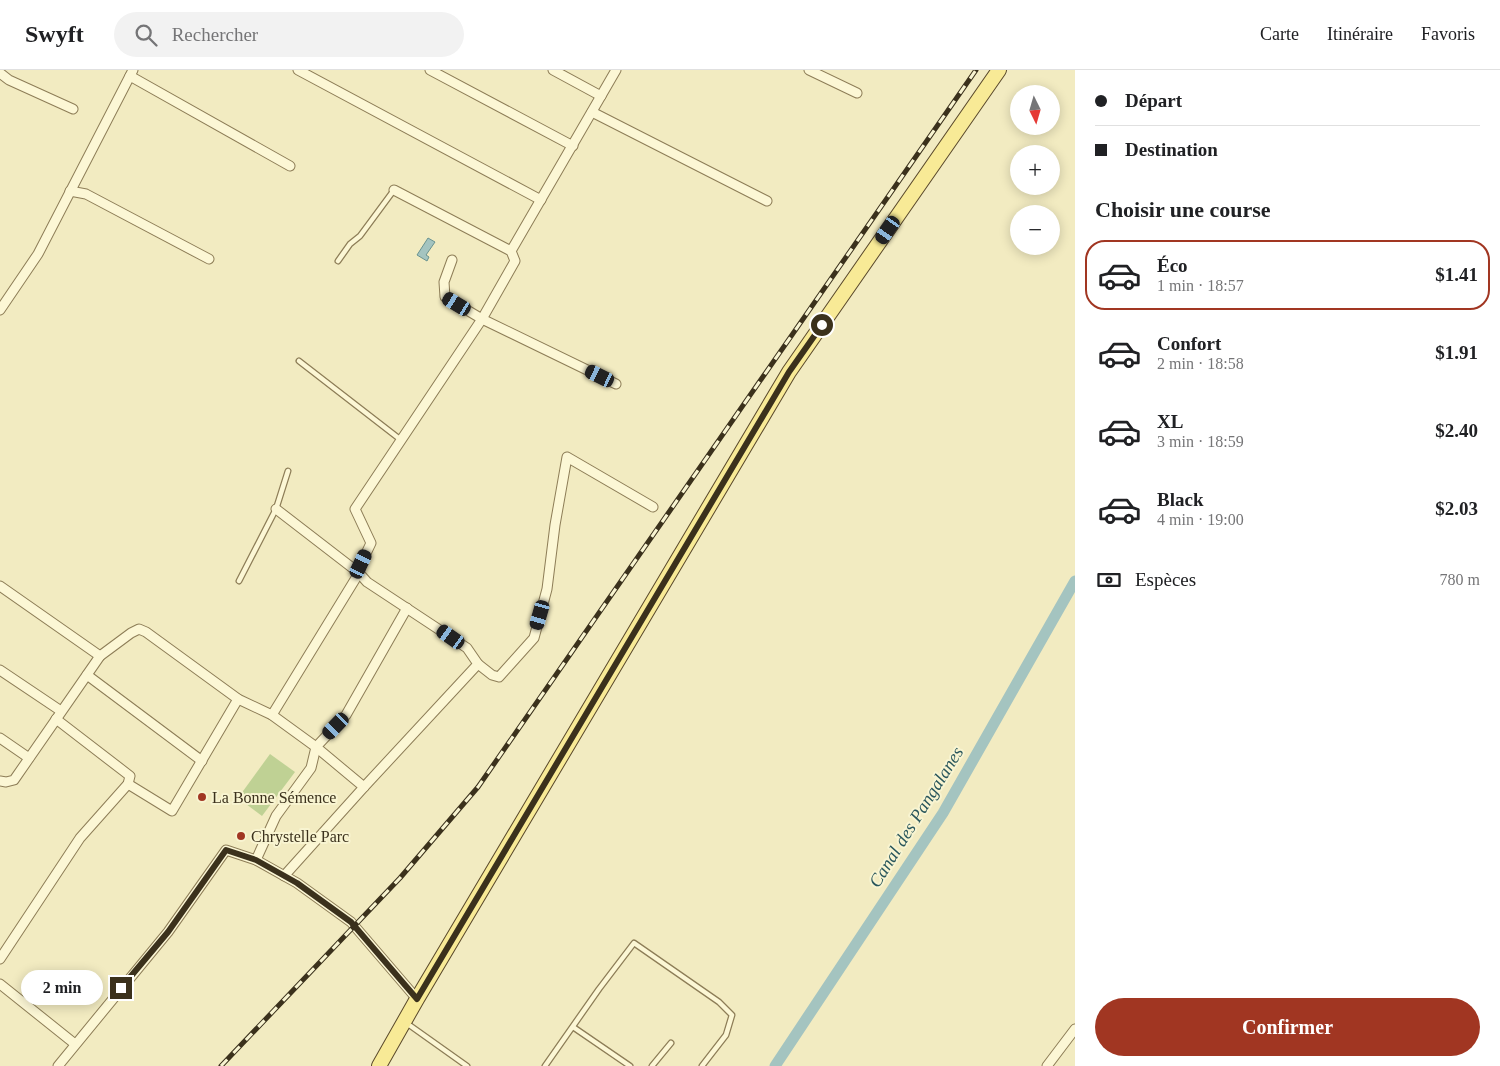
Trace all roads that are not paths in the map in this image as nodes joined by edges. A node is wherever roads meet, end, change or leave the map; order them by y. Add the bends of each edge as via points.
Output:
1 (298, 70) edge
2 (430, 70) edge
3 (553, 70) edge
4 (616, 70) edge
5 (809, 70) edge
6 (997, 71) edge
7 (0, 73) edge
8 (132, 73) edge
9 (857, 94) dead end
10 (601, 96) junction
11 (73, 109) dead end
12 (592, 112) junction
13 (572, 146) junction
14 (290, 166) dead end
15 (394, 190) joint
16 (70, 191) junction
17 (541, 200) junction
18 (767, 201) dead end
19 (511, 251) junction
20 (209, 258) dead end
21 (452, 260) dead end
22 (338, 261) dead end
23 (0, 310) edge
24 (482, 319) junction
25 (299, 361) dead end
26 (616, 384) dead end
27 (401, 440) junction
28 (288, 471) dead end
29 (653, 508) dead end
30 (276, 509) junction
31 (359, 573) junction
32 (239, 581) dead end
33 (0, 586) edge
34 (407, 608) junction
35 (100, 656) junction
36 (478, 664) junction
37 (0, 670) edge
38 (87, 675) junction
39 (238, 699) junction
40 (58, 715) junction
41 (272, 715) junction
42 (0, 738) edge
43 (316, 747) junction
44 (29, 758) junction
45 (202, 760) junction
46 (0, 781) edge
47 (128, 784) junction
48 (364, 787) junction
49 (256, 860) junction
50 (284, 876) junction
51 (0, 959) edge
52 (0, 984) edge
53 (417, 999) junction
54 (404, 1022) junction
55 (572, 1027) junction
56 (1075, 1029) edge
57 (671, 1043) dead end
58 (75, 1044) junction
59 (58, 1066) edge
60 (379, 1066) edge
61 (467, 1066) edge
62 (545, 1066) edge
63 (630, 1066) edge
64 (652, 1066) edge
65 (702, 1066) edge
66 (1047, 1066) edge

1 - 17 street
2 - 13 street
3 - 10 street
4 - 10 street
5 - 9 street
6 - 53 main road via 789,372
7 - 11 street
8 - 14 street
8 - 16 street
10 - 12 street
12 - 13 street
12 - 18 street
13 - 17 street
15 - 19 street
15 - 22 lane
16 - 20 street via 86,194
16 - 23 street via 38,254
17 - 19 street
19 - 24 street via 515,261
21 - 24 street via 444,282 445,297
24 - 26 street
24 - 27 street
25 - 27 lane
27 - 31 street via 355,509 371,543
28 - 30 lane
29 - 36 street via 567,457 554,525 547,589 534,638 499,676 492,675
30 - 31 street
30 - 32 lane
31 - 34 street via 367,582
31 - 41 street
33 - 35 street
34 - 36 street via 467,648
34 - 43 street via 346,715
35 - 38 street
35 - 39 street via 131,633 146,632
36 - 48 street
37 - 40 street
38 - 40 street
38 - 45 street
39 - 41 street
39 - 45 street
40 - 44 street
40 - 47 street via 130,776
41 - 43 street
42 - 44 street
43 - 48 street
43 - 49 street via 312,768 276,816
44 - 46 street via 14,780
45 - 47 street via 172,811
47 - 51 street via 80,838
48 - 50 street
49 - 50 street
49 - 58 street via 226,850 168,932
50 - 53 street via 356,926
52 - 58 street
53 - 54 main road
54 - 60 main road
54 - 61 lane
55 - 62 lane
55 - 63 lane
55 - 65 lane via 634,943 719,1002 732,1015 726,1035
56 - 66 street
57 - 64 lane
58 - 59 street

